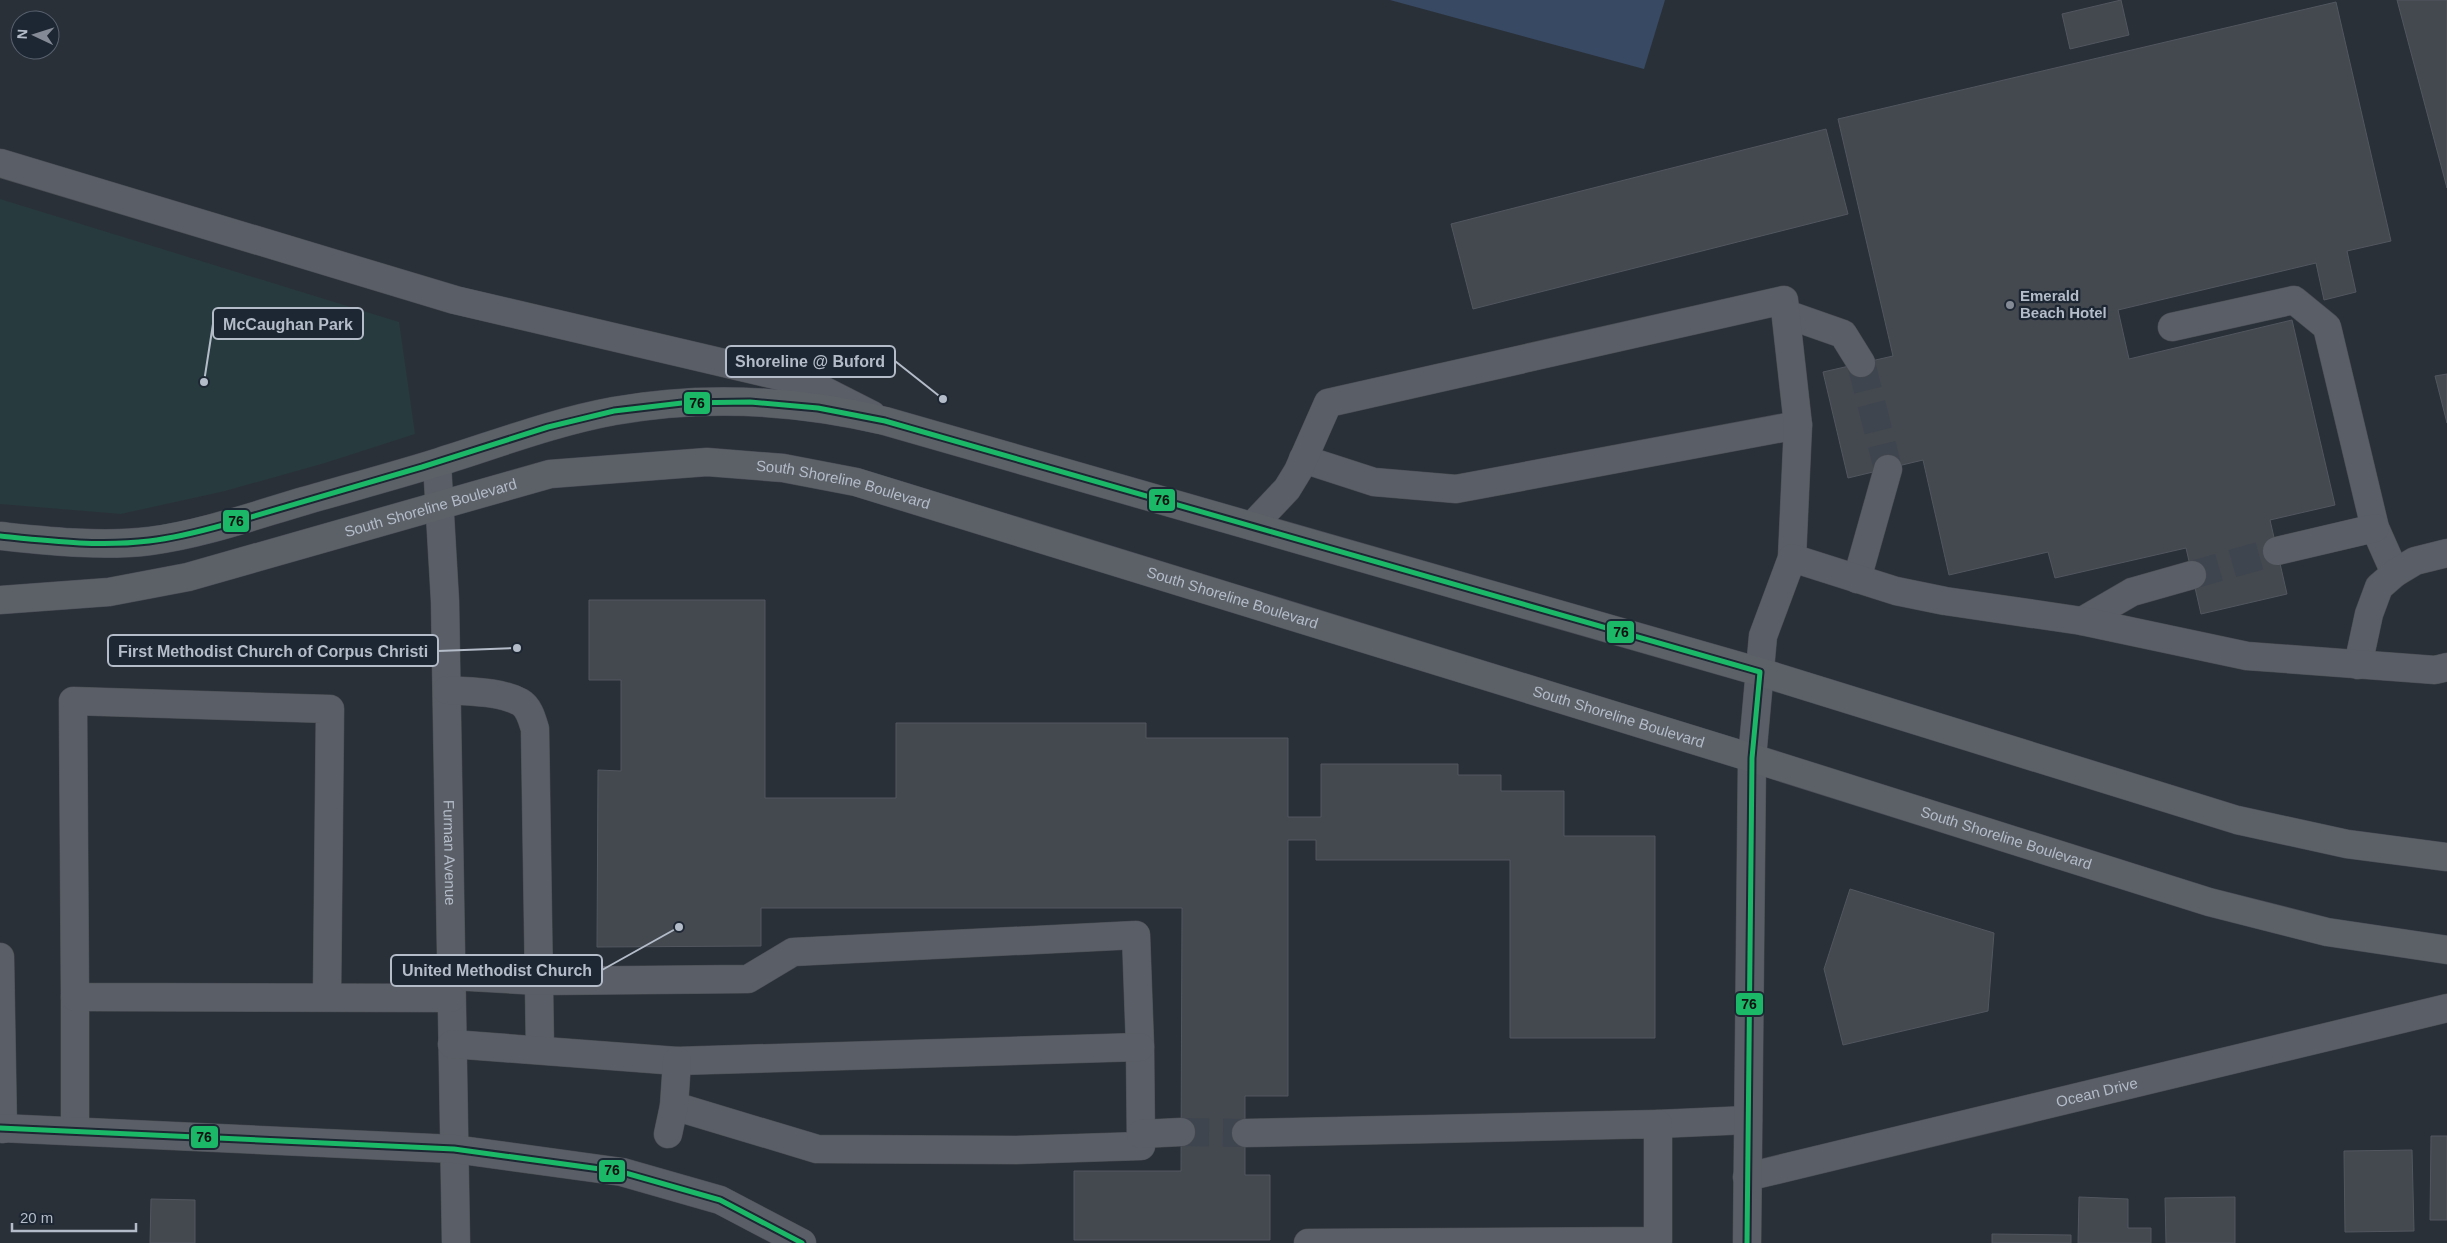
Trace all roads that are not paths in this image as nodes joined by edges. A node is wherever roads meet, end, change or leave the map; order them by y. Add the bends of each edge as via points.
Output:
1 (0, 163) edge
2 (1785, 307) junction
3 (2172, 327) dead end
4 (1861, 363) tunnel mouth
5 (885, 421) junction
6 (1798, 425) junction
7 (1303, 459) junction
8 (437, 463) junction
9 (1888, 469) tunnel mouth
10 (440, 505) junction
11 (1252, 526) junction
12 (2375, 528) junction
13 (0, 536) edge
14 (2277, 551) tunnel mouth
15 (2447, 554) edge
16 (1792, 558) junction
17 (2395, 573) junction
18 (2192, 575) tunnel mouth
19 (1857, 579) junction
20 (0, 600) edge
21 (2082, 621) junction
22 (2358, 664) junction
23 (2447, 667) edge
24 (1760, 672) junction
25 (447, 690) junction
26 (1752, 758) junction
27 (2447, 857) edge
28 (2447, 950) edge
29 (0, 957) edge
30 (539, 981) junction
31 (452, 987) junction
32 (75, 997) junction
33 (327, 997) junction
34 (2447, 1008) edge
35 (452, 1044) junction
36 (1140, 1047) junction
37 (540, 1050) junction
38 (677, 1061) junction
39 (674, 1106) junction
40 (1748, 1120) junction
41 (1658, 1124) junction
42 (2, 1129) edge
43 (75, 1131) junction
44 (1181, 1132) tunnel mouth
45 (1246, 1133) tunnel mouth
46 (668, 1134) dead end
47 (1141, 1134) junction
48 (454, 1149) junction
49 (1747, 1177) junction
50 (456, 1243) edge
51 (802, 1243) edge
52 (1308, 1243) edge
53 (1747, 1243) edge

1 - 5 street via 455,300 808,383
2 - 4 street via 1843,334
2 - 6 street
2 - 7 street via 1328,403
3 - 12 street via 2294,300 2327,327
5 - 8 main road via 849,412 770,401 695,403 615,411 547,427
5 - 11 main road
6 - 7 street via 1456,489 1374,482
6 - 16 street
7 - 11 street via 1287,489
8 - 10 street, Furman Avenue
8 - 13 main road via 190,534 108,544
9 - 19 street
10 - 20 main road, South Shoreline Boulevard via 188,577 109,592
10 - 25 street, Furman Avenue
10 - 26 main road, South Shoreline Boulevard via 550,474 707,462 783,468 856,482
11 - 24 main road
12 - 14 street
12 - 17 street
15 - 17 street via 2415,561
16 - 19 street
16 - 24 street via 1764,636
17 - 22 street via 2379,587 2369,614
18 - 21 street via 2132,592
19 - 21 street via 1945,601
21 - 22 street via 2247,656
22 - 23 street via 2435,670
24 - 26 street
24 - 27 main road via 2237,820 2348,844
25 - 30 street via 493,694 521,702 531,714 535,729
25 - 31 street, Furman Avenue
26 - 28 main road, South Shoreline Boulevard via 2210,902 2327,932
26 - 40 street
29 - 42 street
30 - 31 street
30 - 36 street via 748,979 793,952 1136,935
30 - 37 street
31 - 33 street
31 - 35 street, Furman Avenue
32 - 33 street
32 - 33 street via 73,701 330,709
32 - 43 street
34 - 49 street, Ocean Drive
35 - 37 street
35 - 48 street, Furman Avenue
36 - 38 street
36 - 47 street
37 - 38 street
38 - 39 street
39 - 46 street
39 - 47 street via 817,1149 1016,1150 1141,1146
40 - 41 street
40 - 49 street
41 - 45 street
41 - 52 street via 1658,1241
42 - 43 street
43 - 48 street
44 - 47 street
48 - 50 street, Furman Avenue
48 - 51 street via 622,1172 720,1200
49 - 53 street

